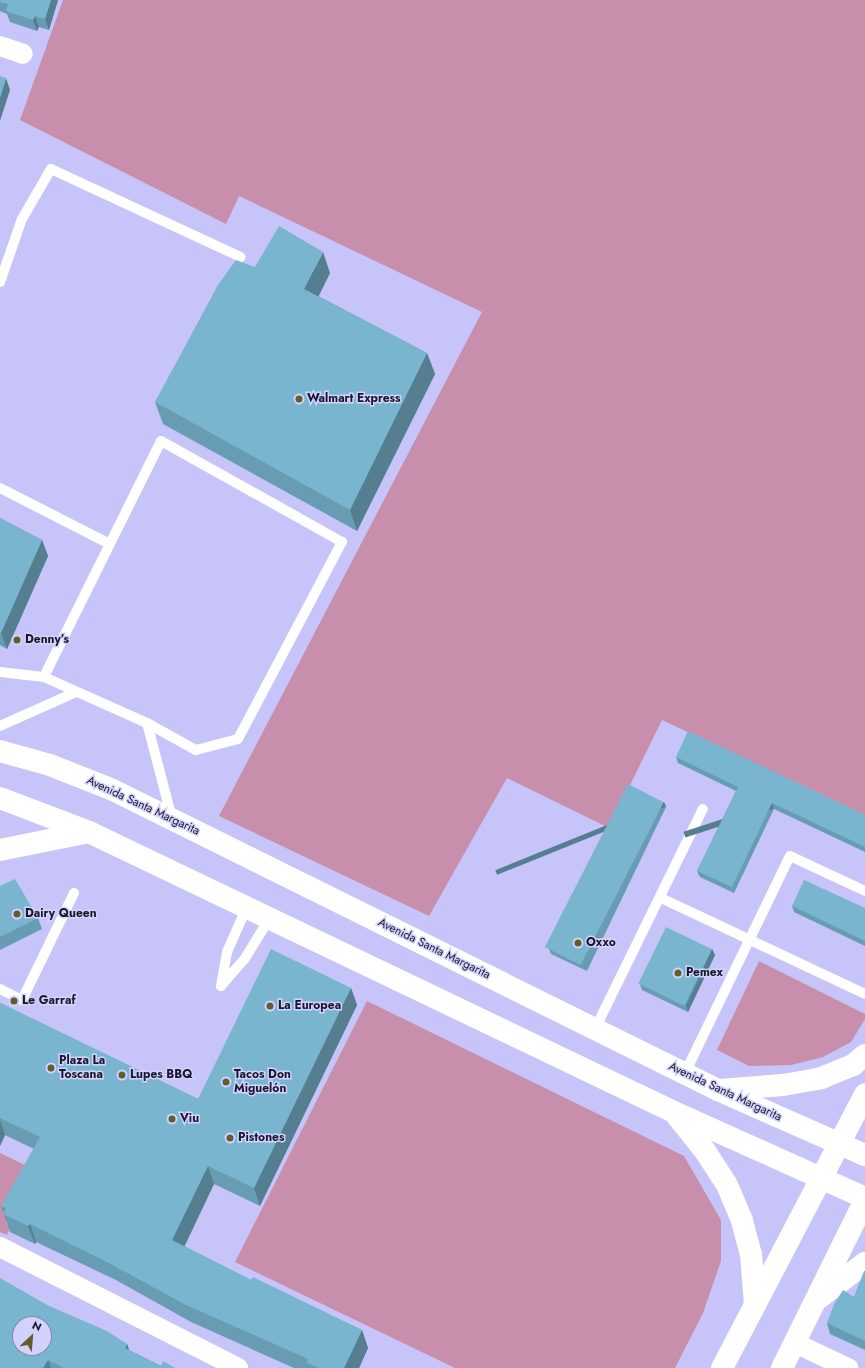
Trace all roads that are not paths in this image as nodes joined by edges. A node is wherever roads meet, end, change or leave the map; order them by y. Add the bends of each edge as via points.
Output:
1 (0, 46) edge
2 (23, 54) dead end
3 (241, 257) dead end
4 (0, 282) edge
5 (0, 488) edge
6 (108, 543) junction
7 (0, 672) edge
8 (44, 677) junction
9 (76, 692) junction
10 (147, 723) junction
11 (0, 726) edge
12 (0, 751) edge
13 (0, 798) edge
14 (704, 809) dead end
15 (172, 818) junction
16 (89, 832) junction
17 (0, 850) edge
18 (865, 892) edge
19 (74, 893) dead end
20 (661, 898) junction
21 (246, 908) junction
22 (269, 919) junction
23 (751, 941) junction
24 (0, 989) edge
25 (865, 994) edge
26 (595, 1029) junction
27 (865, 1055) edge
28 (685, 1073) junction
29 (718, 1090) junction
30 (865, 1094) edge
31 (674, 1112) junction
32 (838, 1144) junction
33 (865, 1155) edge
34 (820, 1179) junction
35 (865, 1199) edge
36 (0, 1247) edge
37 (865, 1263) edge
38 (815, 1301) junction
39 (755, 1305) junction
40 (795, 1343) junction
41 (238, 1368) edge
42 (722, 1368) edge
43 (782, 1368) edge
44 (848, 1368) edge

1 - 2 street
3 - 4 lane via 51,169 22,219
5 - 6 lane
6 - 8 lane
6 - 10 lane via 161,441 342,542 238,739 196,750
7 - 8 lane
8 - 9 lane
9 - 10 lane
9 - 11 lane
10 - 15 lane
12 - 15 main road, Avenida Santa Margarita via 50,765 114,790
13 - 16 main road
14 - 20 lane
15 - 26 main road, Avenida Santa Margarita
16 - 17 main road
16 - 21 main road
18 - 23 lane via 790,856
19 - 24 lane via 22,1000
20 - 23 lane
20 - 26 lane
21 - 22 main road
21 - 22 lane via 227,952 221,986 244,960
22 - 31 main road
23 - 25 lane
23 - 28 lane
26 - 28 main road, Avenida Santa Margarita
27 - 29 main road via 853,1065 821,1078 783,1085
28 - 29 main road, Avenida Santa Margarita
29 - 32 main road, Avenida Santa Margarita
30 - 32 main road
31 - 34 main road
31 - 39 main road via 709,1156 727,1185 742,1221 751,1254
32 - 33 main road, Avenida Santa Margarita
32 - 34 main road
34 - 35 main road
34 - 39 main road
35 - 38 main road
36 - 41 street
37 - 38 main road
38 - 40 main road
39 - 42 main road
40 - 43 main road
40 - 44 street

